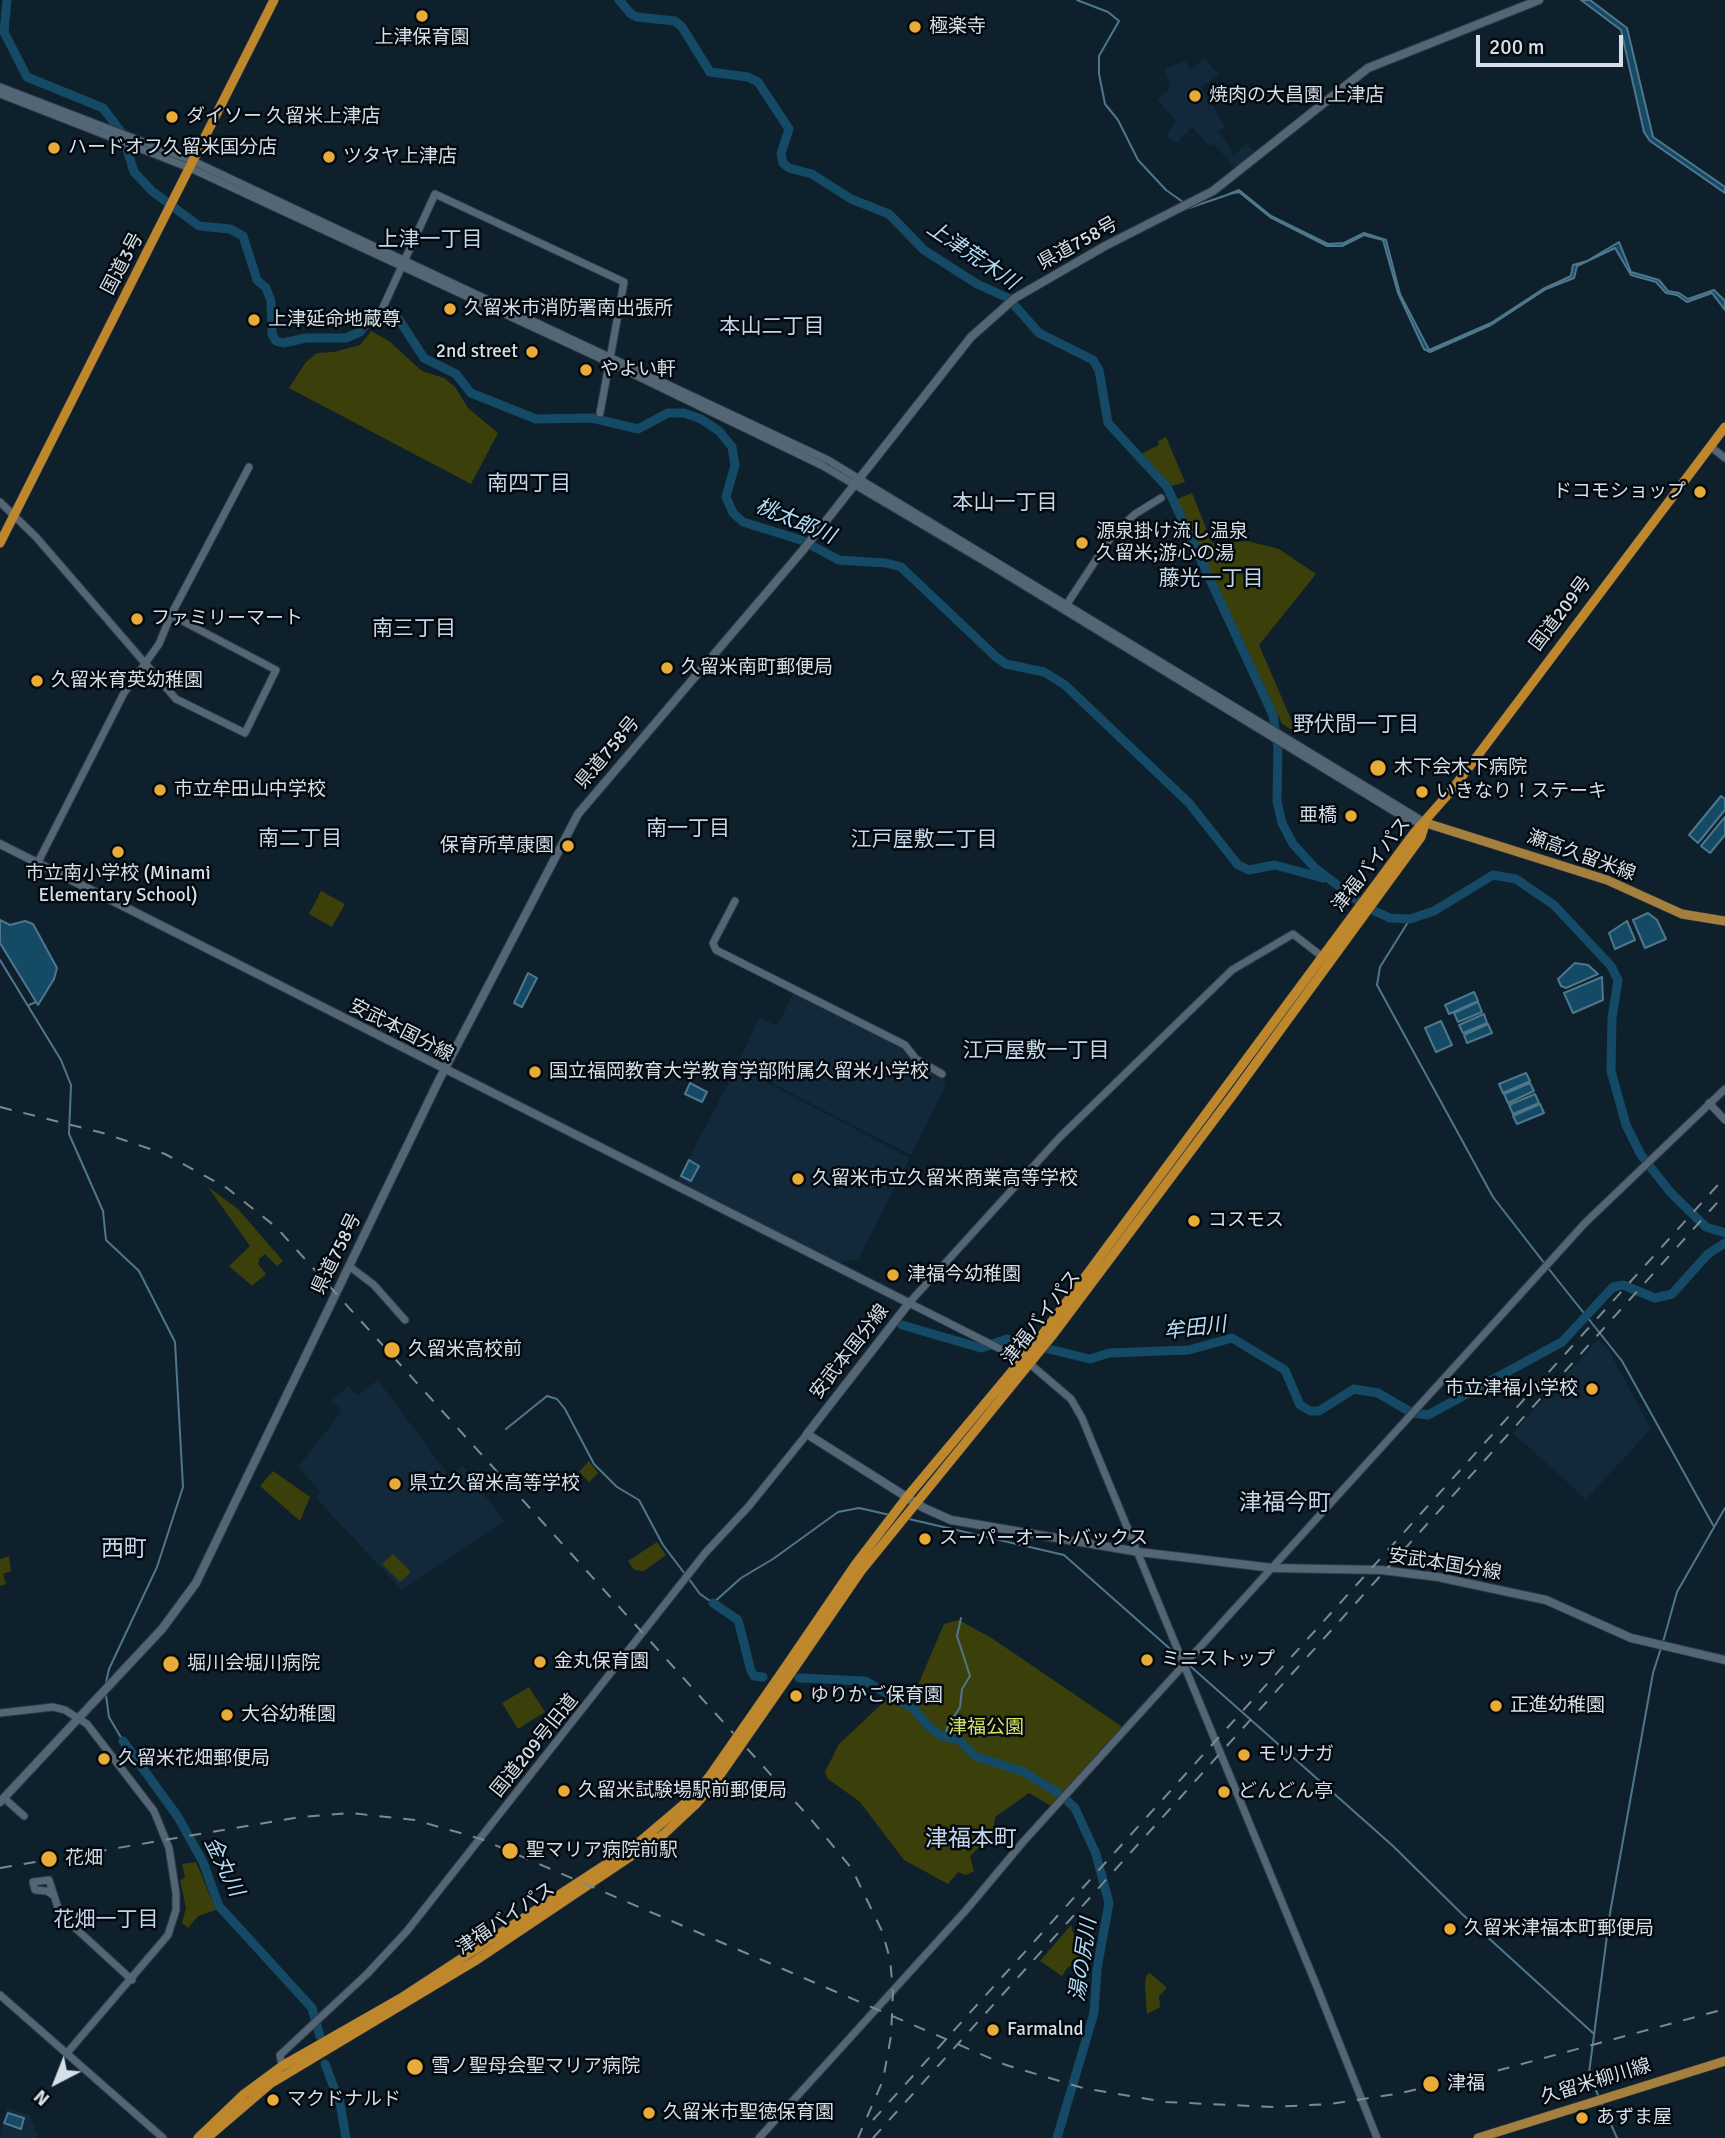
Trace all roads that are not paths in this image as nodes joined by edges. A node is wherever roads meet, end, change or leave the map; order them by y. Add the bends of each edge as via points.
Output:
1 (274, 0) edge
2 (1539, 0) edge
3 (0, 87) edge
4 (0, 94) edge
5 (192, 165) junction
6 (403, 263) junction
7 (379, 316) dead end
8 (608, 359) junction
9 (600, 414) dead end
10 (1725, 427) edge
11 (1711, 447) junction
12 (1725, 458) edge
13 (249, 467) dead end
14 (858, 481) junction
15 (1161, 498) dead end
16 (0, 502) edge
17 (14, 516) junction
18 (0, 543) edge
19 (1065, 607) junction
20 (170, 615) junction
21 (145, 666) junction
22 (1426, 823) junction
23 (0, 845) edge
24 (37, 864) junction
25 (735, 901) dead end
26 (1356, 920) junction
27 (1725, 921) edge
28 (1324, 958) junction
29 (444, 1070) junction
30 (942, 1074) dead end
31 (1725, 1089) edge
32 (1709, 1103) junction
33 (1725, 1120) edge
34 (349, 1266) junction
35 (909, 1303) junction
36 (405, 1320) dead end
37 (1026, 1362) junction
38 (807, 1434) junction
39 (911, 1499) junction
40 (1139, 1552) junction
41 (1273, 1568) junction
42 (1725, 1660) edge
43 (1185, 1665) junction
44 (0, 1713) edge
45 (78, 1717) junction
46 (2, 1800) edge
47 (693, 1801) junction
48 (24, 1816) dead end
49 (53, 1895) dead end
50 (132, 1979) junction
51 (0, 1995) edge
52 (67, 2053) junction
53 (1725, 2061) edge
54 (282, 2066) junction
55 (163, 2138) edge
56 (198, 2138) edge
57 (207, 2138) edge
58 (759, 2138) edge
59 (1377, 2138) edge
60 (1478, 2138) edge

1 - 5 highway, 国道3号
2 - 14 main road, 県道758号 via 1368,68 1213,191 1015,298 971,337
3 - 5 street
4 - 5 street
5 - 6 street
5 - 17 highway, 国道3号
6 - 7 street
6 - 8 street
6 - 8 street via 435,194 464,206 624,282
8 - 9 street
8 - 14 street
10 - 11 highway, 国道209号
11 - 12 street
11 - 22 highway, 国道209号
13 - 20 street
14 - 19 street
14 - 29 main road, 県道758号 via 578,814
15 - 19 street via 1113,534
16 - 17 street
17 - 18 highway, 国道3号
17 - 21 street
19 - 22 street
19 - 22 street via 1408,820
20 - 21 street
20 - 21 street via 275,670 245,733 176,699
21 - 24 street via 124,693
22 - 26 highway, 津福バイパス via 1414,833
22 - 27 main road, 瀬高久留米線 via 1607,880 1682,914
23 - 24 main road, 安武本国分線
24 - 29 main road, 安武本国分線
25 - 30 street via 713,943 716,950 905,1045 916,1059
26 - 28 highway, 津福バイパス
26 - 37 highway, 津福バイパス
28 - 35 street via 1293,934 1232,970 1060,1137
28 - 37 highway, 津福バイパス
29 - 34 main road, 県道758号
29 - 35 main road, 安武本国分線
31 - 32 street
32 - 33 street
32 - 41 street via 1585,1223
34 - 36 street via 374,1285
34 - 45 main road, 県道758号 via 196,1583 162,1629
35 - 37 street
35 - 38 main road, 安武本国分線
37 - 39 highway, 津福バイパス
37 - 40 street via 1070,1399 1082,1418
38 - 39 main road, 安武本国分線
38 - 54 street, 国道209号旧道 via 706,1552 407,1931 368,1974 280,2055
39 - 40 main road, 安武本国分線 via 951,1520
39 - 47 highway, 津福バイパス, bridge via 855,1565 787,1671
40 - 41 main road, 安武本国分線
40 - 43 street
41 - 42 main road, 安武本国分線 via 1381,1570 1438,1577 1546,1601 1631,1638
41 - 43 street
43 - 58 street
43 - 59 street
44 - 45 street via 53,1707
45 - 46 main road, 県道758号
45 - 50 street via 98,1734 154,1811 169,1848 176,1893 173,1922 160,1948
46 - 48 street
47 - 54 highway, 津福バイパス via 638,1844 401,1998
47 - 57 highway, 津福バイパス via 664,1834 475,1961 270,2084
49 - 50 street via 68,1923
50 - 52 street
51 - 52 street
52 - 55 street
53 - 60 main road, 久留米柳川線
54 - 56 highway, 津福バイパス

